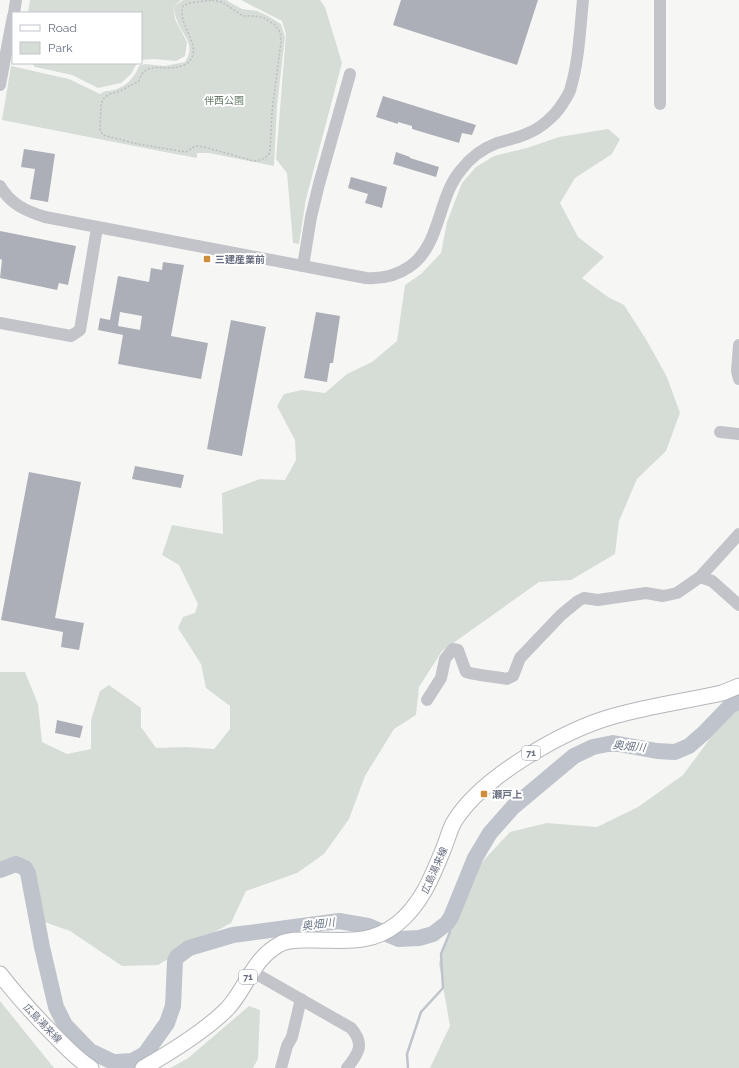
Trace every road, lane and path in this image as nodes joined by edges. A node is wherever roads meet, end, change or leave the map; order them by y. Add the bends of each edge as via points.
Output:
1 (16, 0) edge
2 (583, 0) edge
3 (660, 0) edge
4 (14, 12) edge
5 (12, 21) edge
6 (350, 74) dead end
7 (0, 84) edge
8 (101, 104) joint
9 (660, 104) dead end
10 (0, 186) edge
11 (97, 228) junction
12 (303, 266) junction
13 (0, 323) edge
14 (739, 345) edge
15 (739, 379) edge
16 (720, 432) dead end
17 (739, 434) edge
18 (739, 534) edge
19 (700, 577) junction
20 (739, 605) edge
21 (739, 686) edge
22 (427, 700) dead end
23 (251, 971) junction
24 (0, 974) edge
25 (300, 1000) junction
26 (91, 1068) edge
27 (143, 1068) edge
28 (281, 1068) edge
29 (347, 1068) edge

1 - 4 street
2 - 12 street via 571,89 562,105 545,123 527,134 496,144 476,155 460,170 449,189 427,250 417,262 401,272 381,278 366,278
3 - 9 street
5 - 7 street
6 - 12 street via 319,184
8 - 8 path via 109,94 139,80 145,69 174,69 186,65 192,59 194,49 180,13 182,6 189,3 212,0 222,2 243,16 264,18 274,24 280,32 270,152 261,160 254,161 204,146 195,146 186,152 107,137 102,135 100,130
10 - 11 street via 15,204 28,211
11 - 12 street
11 - 13 street via 80,330 71,336
14 - 15 street
16 - 17 street
18 - 19 street
19 - 20 street via 712,581
19 - 22 street via 677,593 663,596 646,593 598,600 584,598 578,601 520,658 513,676 507,679 466,672 458,650 453,649 445,659 441,678
21 - 23 main road, 広島湯来線 / 71 via 722,693 613,716 571,732 525,756 492,781 458,817 421,898 399,923 374,937 357,941 298,940 281,944
23 - 25 street
23 - 27 main road, 広島湯来線 / 71 via 228,1007 210,1024
24 - 26 main road, 広島湯来線 via 78,1060
25 - 28 street via 292,1037
25 - 29 street via 351,1028 357,1035 360,1044 359,1054

